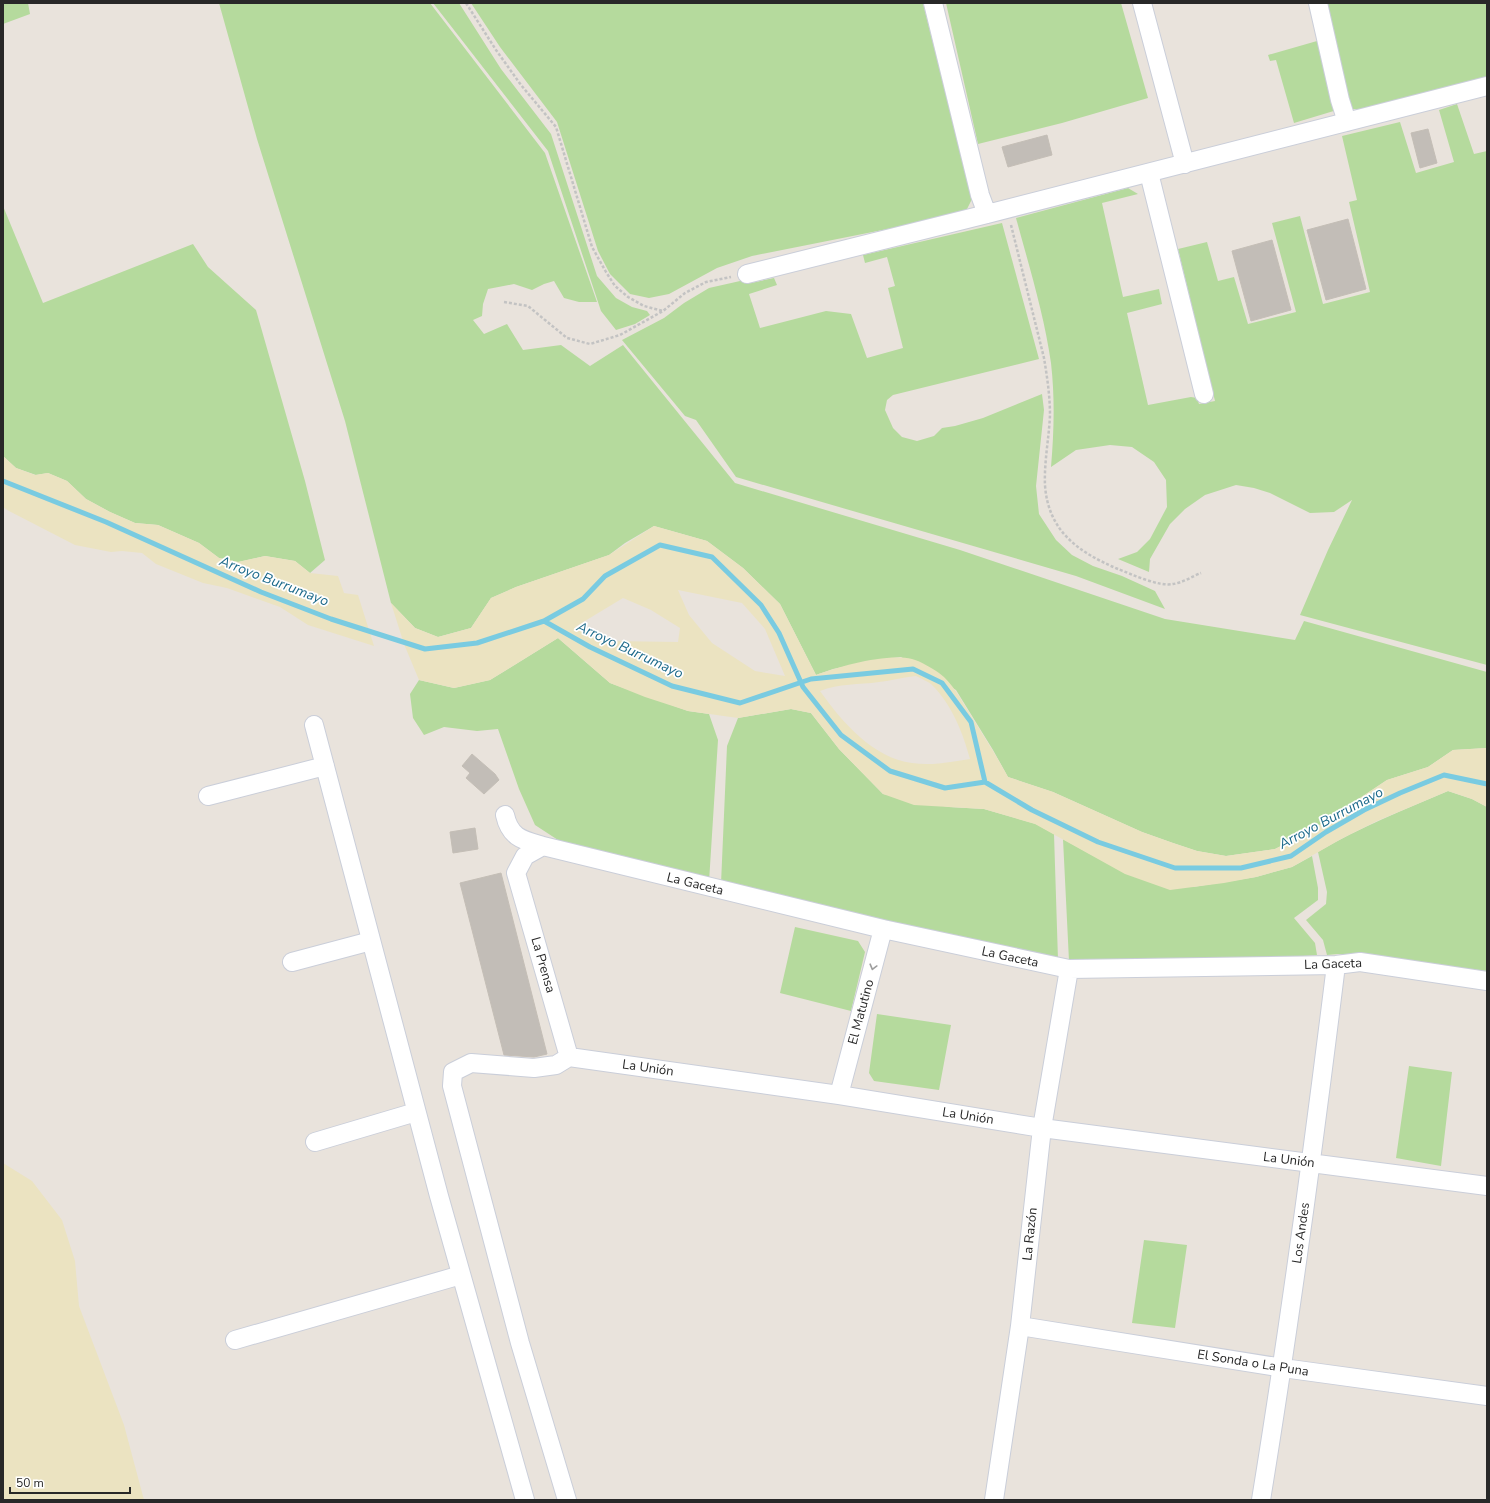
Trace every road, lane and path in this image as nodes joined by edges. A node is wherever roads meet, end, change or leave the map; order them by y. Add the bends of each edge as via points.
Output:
1 (466, 3) edge
2 (933, 3) edge
3 (1142, 3) edge
4 (1318, 3) edge
5 (1487, 86) edge
6 (1347, 122) junction
7 (1185, 164) junction
8 (1149, 173) junction
9 (1006, 209) junction
10 (987, 214) junction
11 (747, 274) joint
12 (504, 302) dead end
13 (663, 311) junction
14 (1204, 394) dead end
15 (1201, 573) dead end
16 (314, 725) dead end
17 (324, 766) junction
18 (208, 796) dead end
19 (505, 815) dead end
20 (543, 846) junction
21 (883, 929) junction
22 (371, 941) junction
23 (292, 962) dead end
24 (1336, 965) junction
25 (1068, 969) junction
26 (1487, 981) edge
27 (569, 1057) junction
28 (839, 1095) junction
29 (416, 1112) junction
30 (1042, 1128) junction
31 (315, 1142) dead end
32 (1311, 1162) junction
33 (1487, 1186) edge
34 (461, 1275) junction
35 (1020, 1326) junction
36 (235, 1340) dead end
37 (1283, 1368) junction
38 (1487, 1396) edge
39 (520, 1499) edge
40 (567, 1500) edge
41 (994, 1500) edge
42 (1261, 1500) edge

1 - 13 path via 496,50 556,127 592,248 606,272 615,286 628,297 644,306
2 - 10 street via 980,195
3 - 7 street
4 - 6 street
5 - 6 street
6 - 7 street
7 - 8 street
8 - 9 street
8 - 14 street
9 - 10 street
9 - 15 path via 1047,378 1050,415 1045,485 1050,512 1061,532 1081,550 1148,581 1172,585
10 - 11 street
11 - 13 path via 706,282 685,293
12 - 13 path via 528,306 567,338 590,344 620,335
16 - 17 street
17 - 18 street
17 - 22 street
19 - 20 street, La Gaceta via 511,831 521,839
20 - 21 street, La Gaceta
20 - 27 street, La Prensa via 525,856 516,873
21 - 25 street, La Gaceta
21 -> 28 street, El Matutino
22 - 23 street
22 - 29 street
24 - 25 street, La Gaceta
24 - 26 street, La Gaceta via 1360,962
24 - 32 street, Los Andes
25 - 30 street, La Razón
27 - 28 street, La Unión
27 - 40 street via 556,1065 534,1068 471,1063 453,1072 452,1086 520,1343
28 - 30 street, La Unión
29 - 31 street
29 - 34 street
30 - 32 street, La Unión
30 - 35 street, La Razón
32 - 33 street, La Unión
32 - 37 street, Los Andes
34 - 36 street
34 - 39 street
35 - 37 street, El Sonda o La Puna
35 - 41 street, La Razón
37 - 38 street, El Sonda o La Puna
37 - 42 street, Los Andes

